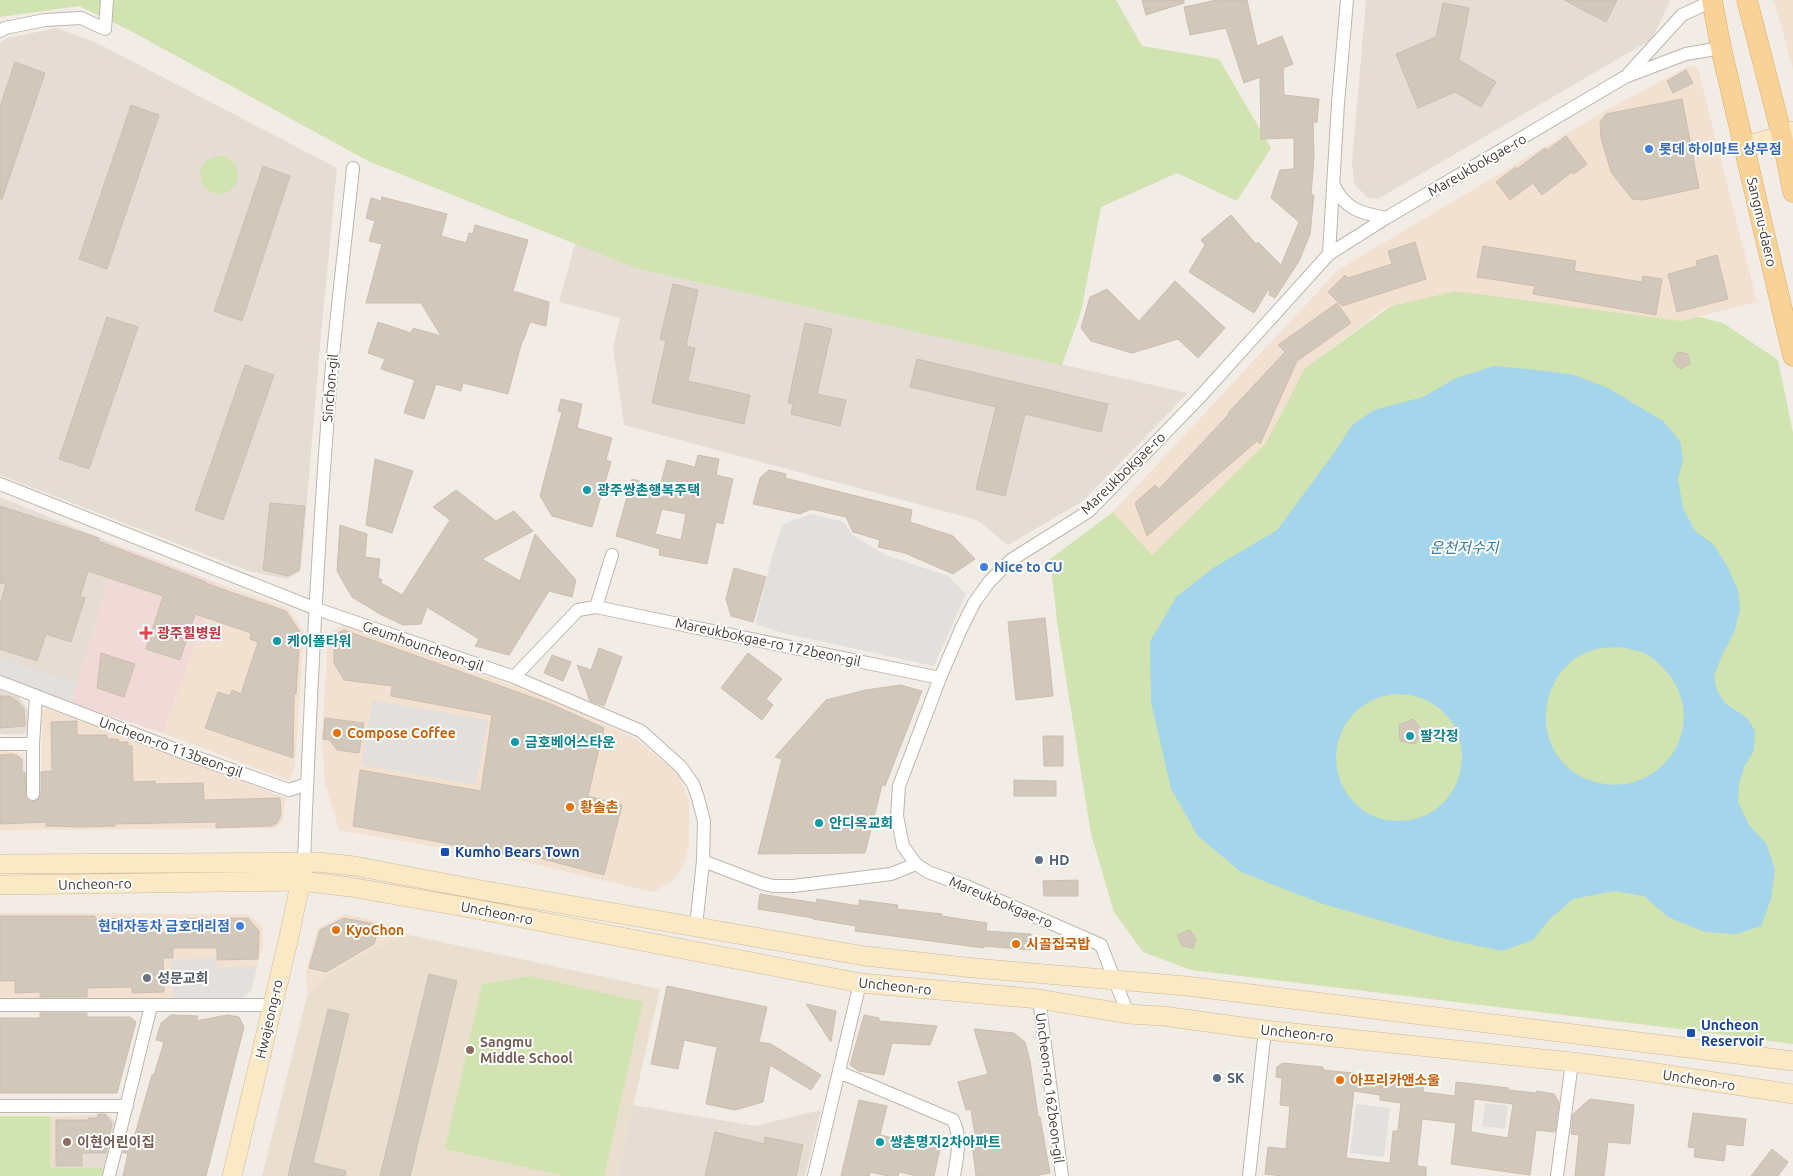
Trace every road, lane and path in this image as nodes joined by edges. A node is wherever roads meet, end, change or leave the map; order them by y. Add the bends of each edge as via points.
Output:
1 (107, 0) edge
2 (1347, 0) edge
3 (1747, 0) edge
4 (1712, 1) edge
5 (0, 31) edge
6 (1721, 48) junction
7 (1625, 77) junction
8 (1787, 134) edge
9 (1744, 146) junction
10 (353, 168) dead end
11 (1333, 185) junction
12 (1793, 192) edge
13 (1386, 218) junction
14 (1329, 254) junction
15 (1793, 356) edge
16 (0, 484) edge
17 (612, 555) dead end
18 (596, 607) junction
19 (314, 608) junction
20 (514, 677) junction
21 (940, 678) junction
22 (0, 682) edge
23 (36, 696) junction
24 (0, 744) edge
25 (33, 744) junction
26 (307, 784) junction
27 (33, 794) dead end
28 (304, 861) junction
29 (703, 861) junction
30 (0, 864) edge
31 (916, 864) junction
32 (301, 881) junction
33 (0, 885) edge
34 (696, 926) junction
35 (1115, 980) junction
36 (860, 983) junction
37 (1039, 999) junction
38 (0, 1005) edge
39 (272, 1005) junction
40 (151, 1006) junction
41 (1128, 1014) junction
42 (1265, 1030) junction
43 (1793, 1061) edge
44 (1572, 1062) junction
45 (839, 1072) junction
46 (1793, 1094) edge
47 (0, 1106) edge
48 (127, 1106) junction
49 (109, 1176) edge
50 (232, 1176) edge
51 (814, 1176) edge
52 (954, 1176) edge
53 (1062, 1176) edge
54 (1250, 1176) edge
55 (1557, 1176) edge

1 - 5 street via 105,29 80,18 45,20
2 - 11 street
3 - 8 main road
4 - 6 main road, Sangmu-daero
4 - 7 street, Mareukbokgae-ro via 1682,16
6 - 7 street, Mareukbokgae-ro via 1686,54
6 - 9 main road, Sangmu-daero
7 - 13 street, Mareukbokgae-ro
8 - 9 street
8 - 12 main road
9 - 15 main road, Sangmu-daero
10 - 19 street, Sinchon-gil via 332,367
11 - 13 street via 1341,199 1355,210
11 - 14 street
13 - 14 street, Mareukbokgae-ro
14 - 21 street, Mareukbokgae-ro via 1199,398 1089,511 1011,560 989,582 966,618
16 - 19 street, Geumhouncheon-gil
17 - 18 street
18 - 20 street via 578,610
18 - 21 street, Mareukbokgae-ro 172beon-gil
19 - 20 street, Geumhouncheon-gil
19 - 26 street
20 - 29 street, Geumhouncheon-gil via 641,731 681,767 693,784 704,822
21 - 31 street, Mareukbokgae-ro via 900,786 896,808 903,846
22 - 23 street, Uncheon-ro 113beon-gil
23 - 25 street
23 - 26 street, Uncheon-ro 113beon-gil via 289,790
24 - 25 street
25 - 27 street
26 - 28 street
28 - 30 street, Uncheon-ro
28 - 32 street, Hwajeong-ro
28 - 34 street, Uncheon-ro via 354,866
29 - 31 street via 773,886 891,874
29 - 34 street, Geumhouncheon-gil
31 - 35 street, Mareukbokgae-ro via 928,872 1101,944
32 - 33 street, Uncheon-ro
32 - 36 street, Uncheon-ro via 470,908
32 - 39 street, Hwajeong-ro
34 - 35 street, Uncheon-ro via 865,956
35 - 41 street, Mareukbokgae-ro
35 - 43 street, Uncheon-ro
36 - 37 street, Uncheon-ro
36 - 45 street
37 - 41 street, Uncheon-ro
37 - 53 street, Uncheon-ro 162beon-gil
38 - 40 street
39 - 40 street
39 - 50 street, Hwajeong-ro
40 - 48 street
41 - 42 street, Uncheon-ro
42 - 44 street, Uncheon-ro
42 - 54 street
44 - 46 street, Uncheon-ro
44 - 55 street
45 - 51 street
45 - 52 street via 953,1120 958,1130
47 - 48 street
48 - 49 street

